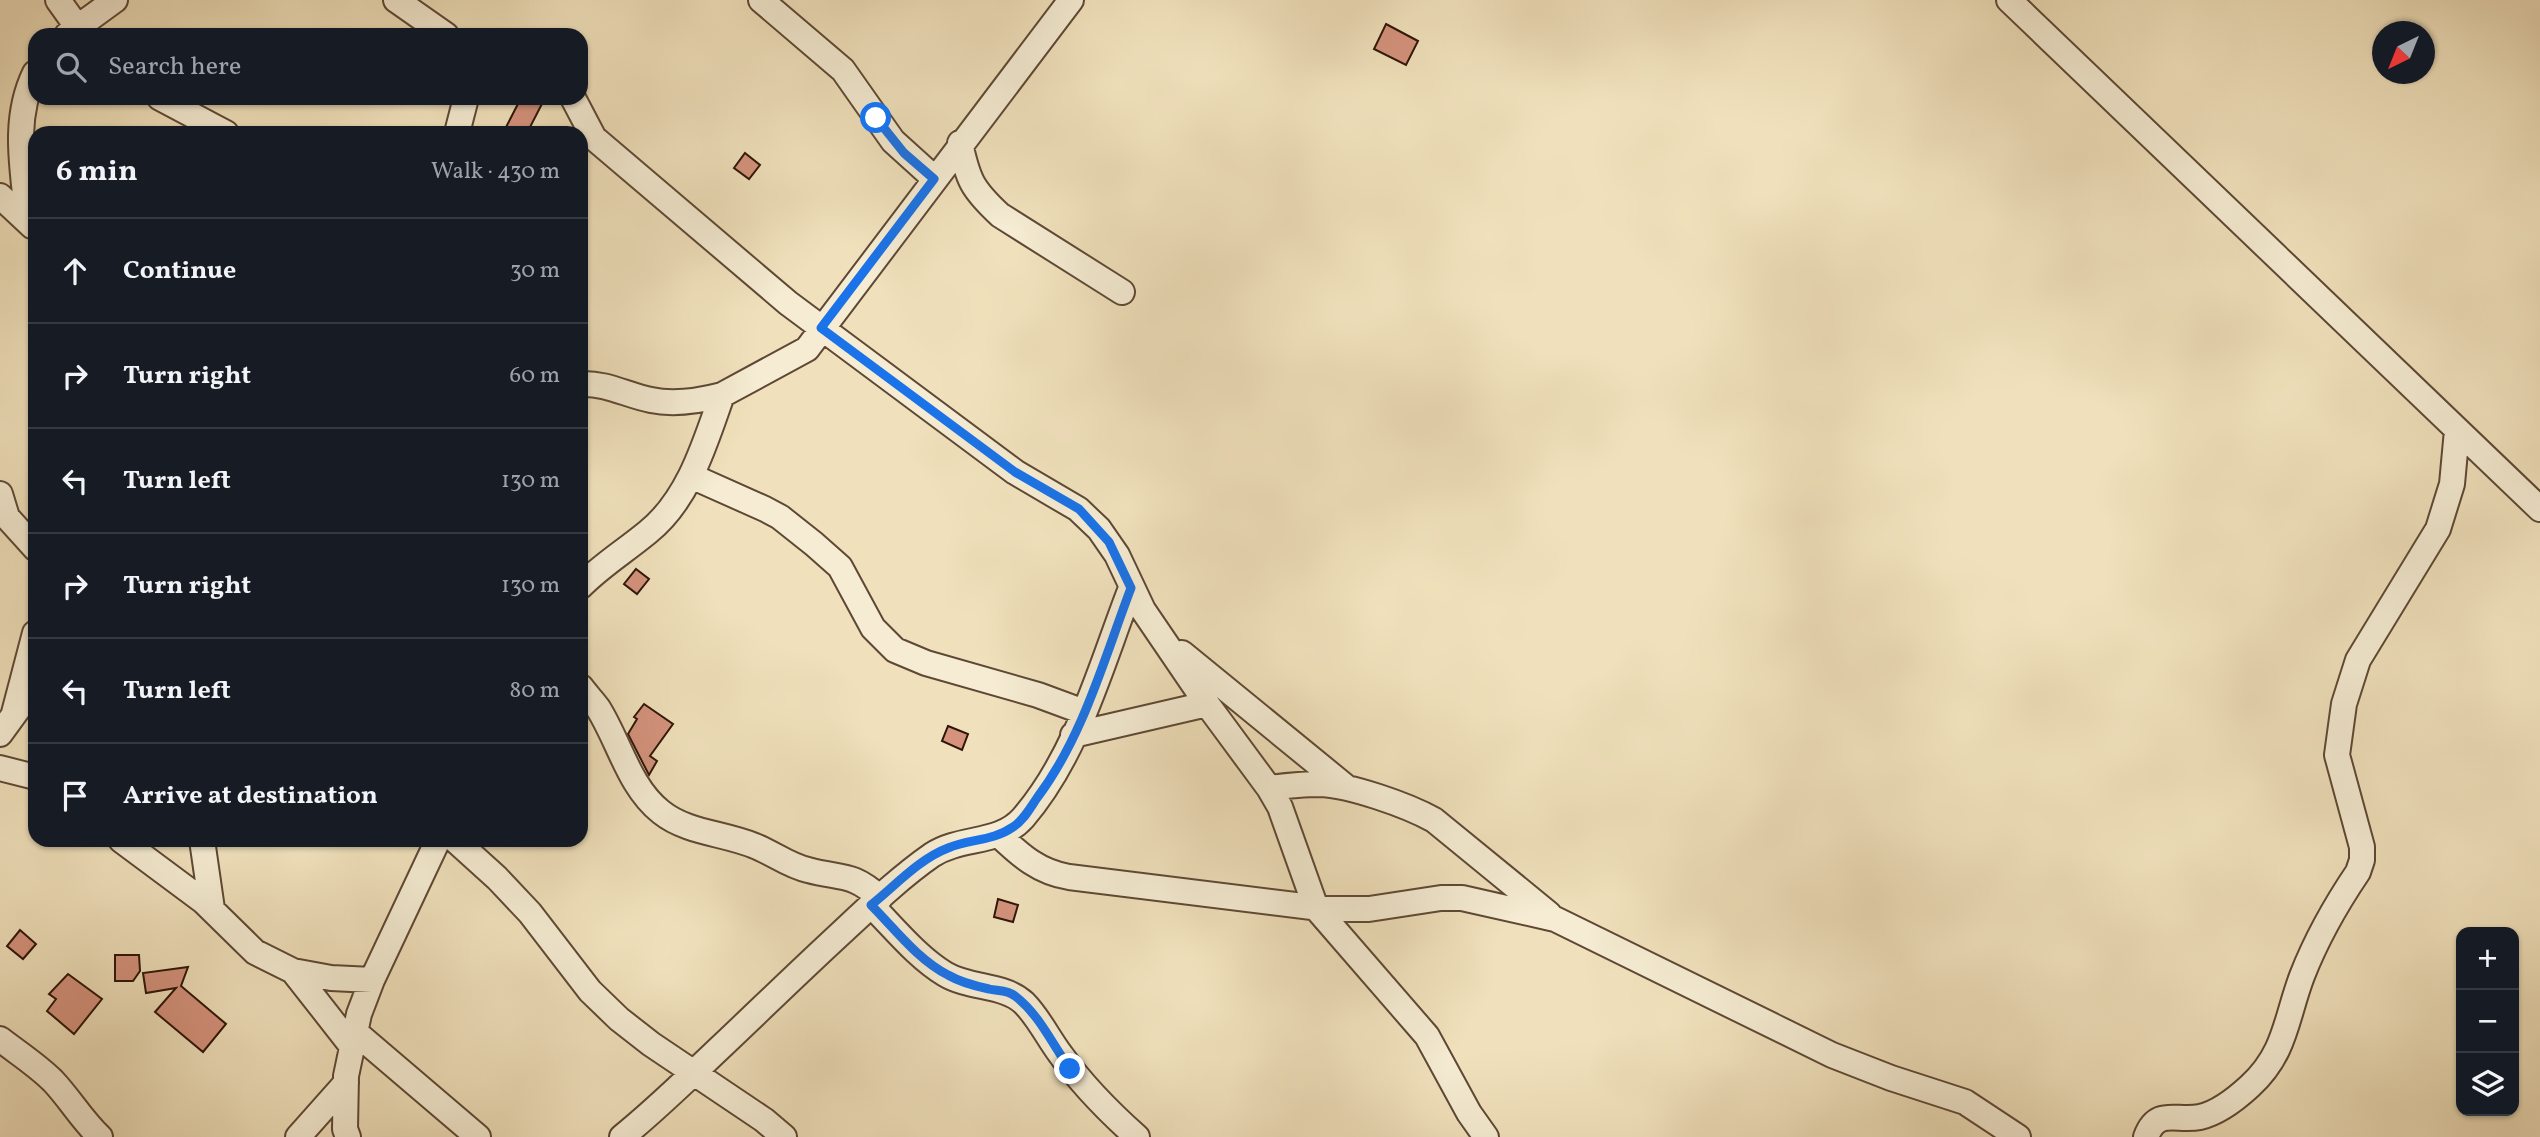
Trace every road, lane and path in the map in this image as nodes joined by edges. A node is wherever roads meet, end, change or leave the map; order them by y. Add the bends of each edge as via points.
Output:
1 (58, 0) edge
2 (115, 0) edge
3 (396, 0) edge
4 (761, 0) edge
5 (1070, 0) edge
6 (2009, 0) edge
7 (74, 28) edge
8 (81, 28) edge
9 (436, 28) edge
10 (28, 92) edge
11 (173, 105) edge
12 (464, 105) edge
13 (578, 105) edge
14 (213, 126) edge
15 (459, 126) edge
16 (587, 126) edge
17 (588, 129) edge
18 (960, 143) junction
19 (934, 179) junction
20 (28, 195) edge
21 (0, 196) edge
22 (28, 221) edge
23 (1122, 292) dead end
24 (821, 328) junction
25 (588, 385) edge
26 (722, 395) junction
27 (2458, 430) junction
28 (691, 476) junction
29 (0, 494) edge
30 (2540, 509) edge
31 (28, 543) edge
32 (588, 580) edge
33 (1131, 588) junction
34 (1162, 638) junction
35 (28, 660) edge
36 (588, 696) edge
37 (28, 697) edge
38 (1207, 704) junction
39 (1084, 712) junction
40 (14, 713) junction
41 (0, 734) edge
42 (1073, 735) junction
43 (0, 768) edge
44 (28, 775) edge
45 (1269, 788) junction
46 (1350, 790) junction
47 (999, 835) junction
48 (131, 847) edge
49 (203, 847) edge
50 (435, 847) edge
51 (463, 847) edge
52 (876, 902) junction
53 (1316, 908) junction
54 (212, 909) junction
55 (1555, 919) junction
56 (293, 971) junction
57 (372, 980) junction
58 (0, 1039) edge
59 (353, 1039) junction
60 (693, 1074) junction
61 (346, 1083) junction
62 (633, 1133) edge
63 (100, 1137) edge
64 (298, 1137) edge
65 (348, 1137) edge
66 (478, 1137) edge
67 (784, 1137) edge
68 (1137, 1137) edge
69 (1486, 1137) edge
70 (2018, 1137) edge
71 (2146, 1137) edge

1 - 7 street
2 - 8 street
3 - 9 street
4 - 19 street via 844,69 893,141
5 - 18 street
6 - 27 street
10 - 20 street via 20,136
11 - 14 street
12 - 15 street
13 - 16 street
17 - 24 street
18 - 19 street
18 - 23 street via 967,175 1000,215
19 - 24 street
21 - 22 street
24 - 26 street via 807,349
24 - 33 street via 1015,472 1079,509 1109,542
25 - 26 street via 651,400 693,401
26 - 28 street
27 - 30 street
27 - 71 street via 2452,484 2438,529 2358,660 2344,704 2337,754 2362,847 2358,872 2310,958 2283,1040 2263,1073 2223,1106 2202,1116 2161,1118 2150,1126
28 - 32 street via 649,532
28 - 39 street via 780,517 814,544 840,568 873,628 895,650
29 - 31 street via 7,517
33 - 34 street
33 - 39 street
34 - 38 street
34 - 46 street
35 - 40 street
36 - 52 street via 639,787 659,810 683,825 732,837 797,867 849,877 870,888
37 - 40 street
38 - 42 street
38 - 45 street
39 - 42 street
40 - 41 street
42 - 47 street via 1057,769 1025,816
43 - 44 street
45 - 46 street via 1321,784
45 - 53 street
46 - 55 street via 1434,820
47 - 52 street via 933,855
47 - 53 street via 1028,862 1055,875
48 - 54 street
49 - 54 street
50 - 57 street
51 - 60 street via 530,913 590,991
52 - 60 street
52 - 68 street via 945,974 1011,993 1024,1003 1070,1069
53 - 55 street via 1369,909 1462,898
53 - 69 street via 1427,1036
54 - 56 street via 255,952
55 - 70 street via 1832,1055 1965,1102
56 - 57 street
56 - 59 street
57 - 59 street
58 - 63 street via 39,1068
59 - 61 street
59 - 66 street
60 - 62 street
60 - 67 street
61 - 64 street
61 - 65 street

